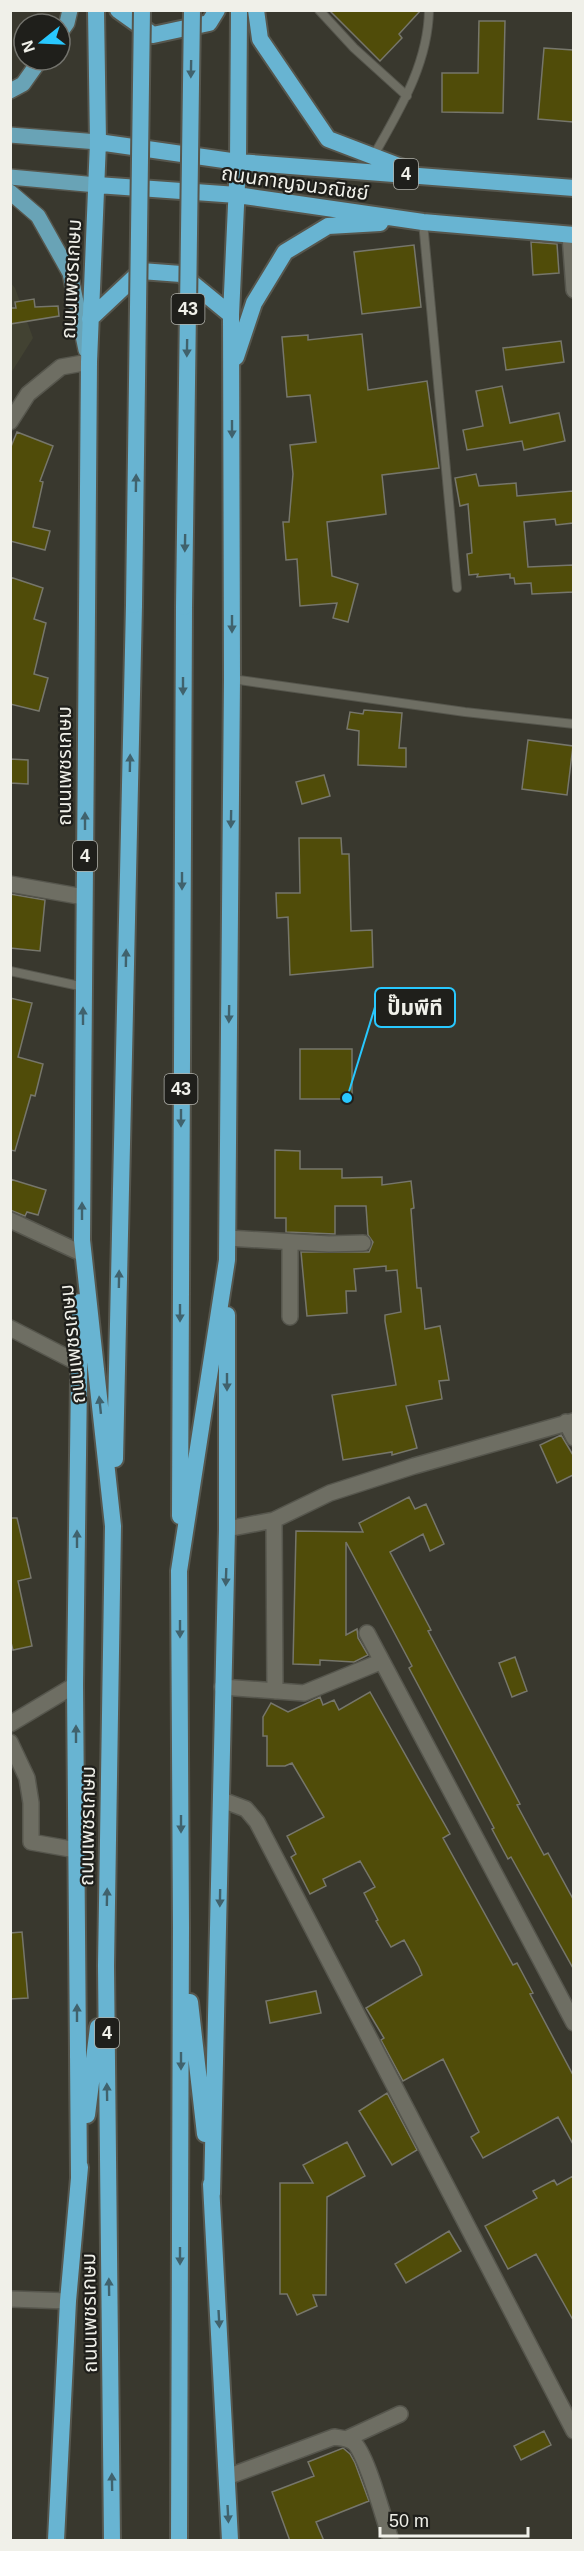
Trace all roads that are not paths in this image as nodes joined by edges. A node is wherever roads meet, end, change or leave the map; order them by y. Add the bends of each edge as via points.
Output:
1 (96, 10) edge
2 (118, 10) edge
3 (142, 10) edge
4 (192, 10) edge
5 (217, 10) edge
6 (239, 10) edge
7 (256, 10) edge
8 (319, 10) edge
9 (429, 10) edge
10 (32, 72) edge
11 (10, 91) edge
12 (407, 96) junction
13 (10, 135) edge
14 (98, 142) junction
15 (374, 155) junction
16 (238, 162) junction
17 (422, 175) junction
18 (10, 177) edge
19 (97, 185) junction
20 (573, 188) edge
21 (10, 192) edge
22 (237, 195) junction
23 (423, 222) junction
24 (572, 235) edge
25 (573, 290) edge
26 (231, 315) junction
27 (90, 319) junction
28 (89, 362) junction
29 (232, 370) junction
30 (10, 423) edge
31 (458, 588) dead end
32 (232, 679) junction
33 (573, 724) edge
34 (10, 884) edge
35 (84, 897) junction
36 (10, 971) edge
37 (84, 987) junction
38 (10, 1220) edge
39 (228, 1238) junction
40 (290, 1242) junction
41 (363, 1243) dead end
42 (81, 1247) junction
43 (227, 1260) junction
44 (290, 1317) dead end
45 (10, 1329) edge
46 (78, 1363) junction
47 (570, 1422) edge
48 (573, 1438) edge
49 (274, 1520) junction
50 (113, 1526) junction
51 (227, 1529) junction
52 (179, 1570) junction
53 (367, 1633) dead end
54 (380, 1662) junction
55 (75, 1685) junction
56 (222, 1687) junction
57 (275, 1691) junction
58 (10, 1724) edge
59 (10, 1742) edge
60 (222, 1800) junction
61 (76, 1850) junction
62 (181, 1927) junction
63 (106, 1966) junction
64 (573, 2023) edge
65 (79, 2177) junction
66 (212, 2194) junction
67 (10, 2299) edge
68 (68, 2301) junction
69 (399, 2414) dead end
70 (573, 2431) edge
71 (346, 2439) junction
72 (227, 2477) junction
73 (56, 2541) edge
74 (112, 2541) edge
75 (179, 2541) edge
76 (230, 2541) edge
77 (391, 2541) edge

1 - 14 highway, ถนนเพชรเกษม
2 - 5 highway via 153,35 209,23
50 -> 3 highway, bridge via 134,605
4 -> 52 highway, 43, bridge via 184,607
6 - 16 highway
7 - 15 highway via 260,39 328,139
8 - 12 lane
9 - 12 lane via 429,33
10 - 11 main road via 23,84
12 - 15 lane
13 - 14 main road, ถนนกาญจนวณิชย์
14 - 16 highway, ถนนกาญจนวณิชย์ / 4
14 - 19 highway, ถนนเพชรเกษม / 4
15 - 17 highway
16 - 17 highway, ถนนกาญจนวณิชย์ / 4
16 - 22 highway
17 - 20 highway, ถนนกาญจนวณิชย์ / 4
18 - 19 main road, ถนนกาญจนวณิชย์
19 - 22 highway, ถนนกาญจนวณิชย์ / 4
19 - 27 highway, ถนนเพชรเกษม / 4
21 - 28 main road via 38,216 70,273
22 - 23 highway, ถนนกาญจนวณิชย์ / 4
22 - 26 highway
23 - 24 highway, ถนนกาญจนวณิชย์ / 4
23 - 29 highway via 327,226 285,252 254,303
23 - 31 lane
24 - 25 street
26 - 27 highway via 181,274 141,271
26 - 29 highway
27 - 28 highway, ถนนเพชรเกษม / 4
28 - 30 street via 61,367 28,393
35 -> 28 highway, ถนนเพชรเกษม / 4
29 -> 32 highway
32 - 33 lane
32 -> 39 highway
34 - 35 street
35 - 37 highway, ถนนเพชรเกษม / 4
36 - 37 lane
42 -> 37 highway, ถนนเพชรเกษม / 4
38 - 42 street
39 - 40 street
39 - 43 highway
40 - 41 street
40 - 44 street
42 - 46 highway
50 -> 42 highway, ถนนเพชรเกษม / 4
43 -> 51 highway
43 - 52 highway
45 - 46 street
55 -> 46 highway
47 - 48 street
47 - 49 street via 330,1492
49 - 51 street
49 - 57 street
63 -> 50 highway, ถนนเพชรเกษม / 4
51 -> 56 highway
52 -> 62 highway
53 - 54 street
54 - 57 street via 304,1693
54 - 64 street
55 - 58 street
61 -> 55 highway
56 - 57 street
56 - 60 highway
59 - 61 street via 27,1778 30,1842
60 -> 66 highway
60 - 70 street via 246,1809 261,1830
65 -> 61 highway
62 - 66 highway
62 -> 75 highway
63 - 65 highway
74 -> 63 highway, ถนนเพชรเกษม / 4
65 - 68 highway
66 -> 72 highway
67 - 68 street
68 - 73 highway
69 - 71 street
71 - 72 street via 334,2437
71 - 77 street via 354,2443 364,2459
72 -> 76 highway

